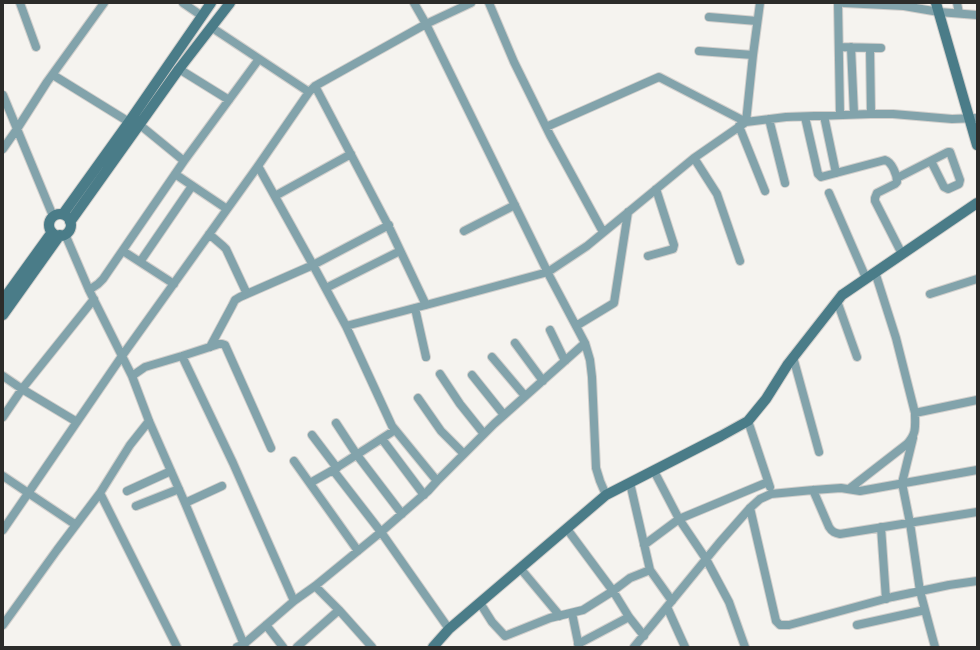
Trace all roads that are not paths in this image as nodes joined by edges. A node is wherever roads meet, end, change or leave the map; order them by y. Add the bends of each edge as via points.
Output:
1 (20, 3) edge
2 (104, 3) edge
3 (182, 3) edge
4 (211, 3) edge
5 (414, 3) edge
6 (470, 3) edge
7 (488, 3) edge
8 (760, 3) edge
9 (838, 3) edge
10 (844, 3) edge
11 (957, 3) edge
12 (226, 7) edge
13 (938, 7) edge
14 (959, 14) junction
15 (202, 16) junction
16 (976, 16) edge
17 (709, 17) dead end
18 (757, 21) junction
19 (426, 24) junction
20 (211, 27) junction
21 (36, 47) dead end
22 (839, 47) junction
23 (851, 47) junction
24 (870, 48) junction
25 (881, 48) dead end
26 (699, 51) dead end
27 (753, 55) junction
28 (259, 59) junction
29 (180, 69) junction
30 (53, 74) junction
31 (315, 86) junction
32 (309, 92) junction
33 (3, 95) edge
34 (229, 100) junction
35 (854, 114) junction
36 (871, 114) junction
37 (824, 116) junction
38 (840, 116) junction
39 (805, 117) junction
40 (973, 118) edge
41 (769, 119) junction
42 (129, 122) junction
43 (743, 124) junction
44 (140, 125) junction
45 (546, 127) junction
46 (18, 129) junction
47 (977, 145) edge
48 (3, 149) edge
49 (351, 154) junction
50 (694, 158) junction
51 (931, 160) junction
52 (184, 161) junction
53 (258, 166) junction
54 (836, 173) junction
55 (175, 174) junction
56 (897, 178) junction
57 (785, 183) dead end
58 (192, 186) junction
59 (656, 189) junction
60 (765, 191) dead end
61 (829, 193) dead end
62 (275, 196) junction
63 (977, 203) edge
64 (515, 205) junction
65 (227, 209) junction
66 (628, 212) junction
67 (58, 215) junction
68 (70, 222) junction
69 (388, 225) junction
70 (464, 231) dead end
71 (603, 232) junction
72 (59, 234) junction
73 (209, 234) junction
74 (123, 250) junction
75 (400, 251) junction
76 (902, 254) junction
77 (648, 256) dead end
78 (740, 261) dead end
79 (140, 262) junction
80 (313, 265) junction
81 (548, 272) junction
82 (875, 272) junction
83 (866, 278) junction
84 (977, 279) edge
85 (174, 284) junction
86 (326, 288) junction
87 (89, 290) junction
88 (247, 294) junction
89 (930, 294) dead end
90 (94, 299) junction
91 (3, 300) edge
92 (837, 301) junction
93 (426, 305) junction
94 (415, 308) junction
95 (3, 316) edge
96 (346, 326) junction
97 (576, 326) junction
98 (550, 330) dead end
99 (515, 343) dead end
100 (585, 343) junction
101 (210, 347) junction
102 (122, 356) junction
103 (182, 356) junction
104 (426, 357) dead end
105 (793, 357) junction
106 (857, 357) dead end
107 (492, 358) dead end
108 (565, 361) junction
109 (440, 374) dead end
110 (472, 375) dead end
111 (3, 376) edge
112 (132, 376) junction
113 (543, 381) junction
114 (22, 389) junction
115 (525, 396) junction
116 (418, 398) dead end
117 (977, 400) edge
118 (915, 413) junction
119 (504, 415) junction
120 (3, 417) edge
121 (149, 421) junction
122 (748, 421) junction
123 (77, 422) junction
124 (336, 423) dead end
125 (395, 430) junction
126 (484, 434) junction
127 (312, 435) dead end
128 (913, 438) junction
129 (382, 439) junction
130 (271, 448) dead end
131 (819, 452) dead end
132 (464, 454) junction
133 (357, 455) junction
134 (294, 461) dead end
135 (335, 469) junction
136 (654, 470) junction
137 (977, 470) edge
138 (171, 471) junction
139 (3, 476) edge
140 (437, 481) junction
141 (768, 482) junction
142 (310, 483) junction
143 (630, 483) junction
144 (902, 483) junction
145 (222, 486) dead end
146 (179, 489) junction
147 (849, 489) junction
148 (812, 490) junction
149 (127, 491) dead end
150 (100, 493) junction
151 (28, 494) junction
152 (771, 494) junction
153 (424, 495) junction
154 (606, 495) junction
155 (185, 503) junction
156 (136, 506) dead end
157 (750, 508) junction
158 (977, 512) edge
159 (402, 514) junction
160 (679, 519) junction
161 (910, 523) junction
162 (76, 525) junction
163 (881, 527) junction
164 (567, 529) junction
165 (3, 530) edge
166 (381, 532) junction
167 (644, 545) junction
168 (358, 551) junction
169 (706, 559) junction
170 (520, 568) junction
171 (650, 570) junction
172 (977, 581) edge
173 (315, 586) junction
174 (613, 591) junction
175 (920, 591) junction
176 (886, 599) junction
177 (294, 601) junction
178 (480, 603) junction
179 (669, 604) junction
180 (339, 610) junction
181 (925, 610) junction
182 (572, 613) junction
183 (560, 616) junction
184 (629, 617) junction
185 (3, 625) edge
186 (266, 625) junction
187 (857, 625) dead end
188 (449, 629) junction
189 (639, 643) edge
190 (437, 645) edge
191 (579, 645) edge
192 (242, 646) edge
193 (176, 647) edge
194 (283, 647) edge
195 (297, 647) edge
196 (372, 647) edge
197 (685, 647) edge
198 (745, 647) edge
199 (935, 647) edge

1 - 21 street
2 - 30 street
3 - 15 street
4 - 12 street
4 - 15 street
5 - 19 street
6 - 19 street
7 - 45 street
8 - 18 street
9 - 22 street
10 - 13 street
11 - 14 street
12 - 20 street
13 - 14 street
13 - 40 street
14 - 16 street
15 - 42 street
17 - 18 street
18 - 27 street
19 - 31 street
19 - 64 street
20 - 28 street
20 - 29 street
22 - 23 street
22 - 38 street
23 - 24 street
23 - 35 street
24 - 25 street
24 - 36 street
26 - 27 street
27 - 43 street
28 - 32 street
28 - 34 street
29 - 34 street
29 - 44 street
30 - 42 street
30 - 46 street
31 - 32 street
31 - 49 street
32 - 53 street
33 - 46 street
34 - 52 street
35 - 36 street
35 - 38 street
36 - 40 street
37 - 38 street
37 - 39 street
37 - 54 street
39 - 41 street
39 - 54 street via 818,174 821,177
40 - 47 street
41 - 43 street
41 - 57 street
42 - 67 street
43 - 45 street via 659,77
43 - 50 street
43 - 60 street
44 - 52 street
44 - 68 street
45 - 71 street
46 - 48 street
46 - 67 street
49 - 62 street
49 - 69 street
50 - 59 street
50 - 78 street via 717,194
51 - 51 street via 944,187 948,189 959,184 960,180 950,152
51 - 56 street
52 - 55 street
53 - 62 street
53 - 65 street
54 - 56 street via 885,160 890,163
55 - 58 street
55 - 74 street
56 - 76 street via 895,184 877,193 875,201
58 - 65 street
58 - 79 street
59 - 66 street
59 - 77 street via 674,245 673,249
61 - 83 street
62 - 80 street
63 - 76 street
64 - 70 street
64 - 81 street
65 - 73 street
66 - 71 street
66 - 97 street via 614,303
67 - 68 street via 66,216
67 - 72 street via 49,222 50,230
68 - 72 street via 70,229
69 - 75 street
69 - 80 street
71 - 81 street
72 - 87 street
72 - 91 street
72 - 95 street
73 - 85 street
73 - 88 street via 226,249
74 - 79 street
74 - 87 street via 103,279
75 - 86 street
75 - 93 street
76 - 82 street
79 - 85 street
80 - 86 street
80 - 88 street
81 - 93 street
81 - 97 street
82 - 83 street
82 - 118 street via 896,338
83 - 92 street
84 - 89 street
85 - 102 street
86 - 96 street
87 - 90 street
88 - 101 street via 235,300
90 - 102 street
90 - 114 street
92 - 105 street
92 - 106 street
93 - 94 street
94 - 96 street
94 - 104 street
96 - 125 street
97 - 100 street
98 - 108 street
99 - 113 street
100 - 108 street
100 - 154 street via 592,377 596,468
101 - 103 street
101 - 130 street via 225,345
102 - 112 street
102 - 123 street
103 - 112 street via 145,367
103 - 177 street
105 - 122 street via 766,399
105 - 131 street
107 - 115 street
108 - 113 street
109 - 126 street
110 - 119 street
111 - 114 street
112 - 121 street
113 - 115 street
114 - 120 street
114 - 123 street
115 - 119 street
116 - 132 street via 441,431
117 - 118 street
118 - 128 street
119 - 126 street
121 - 138 street
121 - 150 street via 130,445
122 - 136 street
122 - 141 street
123 - 151 street
124 - 133 street
125 - 129 street
125 - 140 street
126 - 132 street
127 - 135 street
128 - 144 street
128 - 147 street
129 - 133 street
129 - 153 street
132 - 140 street
133 - 135 street
133 - 159 street
134 - 142 street
135 - 142 street
135 - 166 street
136 - 143 street
136 - 160 street
137 - 144 street
138 - 146 street
138 - 149 street
139 - 151 street
140 - 153 street
141 - 152 street
141 - 160 street
142 - 168 street
143 - 154 street
143 - 167 street
144 - 147 street via 860,491
144 - 161 street
145 - 155 street
146 - 155 street
146 - 156 street
147 - 148 street
148 - 152 street
148 - 163 street via 831,531 835,534
150 - 162 street
150 - 193 street
151 - 162 street
151 - 165 street
152 - 157 street
153 - 159 street
154 - 164 street
155 - 192 street
157 - 169 street
157 - 176 street via 776,621 780,625 789,625
158 - 161 street
159 - 166 street
160 - 167 street
160 - 169 street
161 - 163 street
161 - 175 street
162 - 185 street
163 - 176 street
164 - 170 street
164 - 174 street
166 - 168 street
166 - 188 street
167 - 171 street
168 - 173 street
169 - 179 street
169 - 198 street via 729,602
170 - 178 street
170 - 183 street
171 - 174 street via 630,578
171 - 179 street
172 - 175 street
173 - 177 street
173 - 180 street
174 - 182 street via 583,610
174 - 184 street
175 - 176 street
175 - 181 street
177 - 186 street
178 - 183 street via 505,636
178 - 188 street
179 - 189 street
179 - 197 street
180 - 195 street
180 - 196 street
181 - 187 street
181 - 199 street
182 - 183 street
182 - 191 street
184 - 189 street
184 - 191 street
186 - 192 street
186 - 194 street
188 - 190 street

